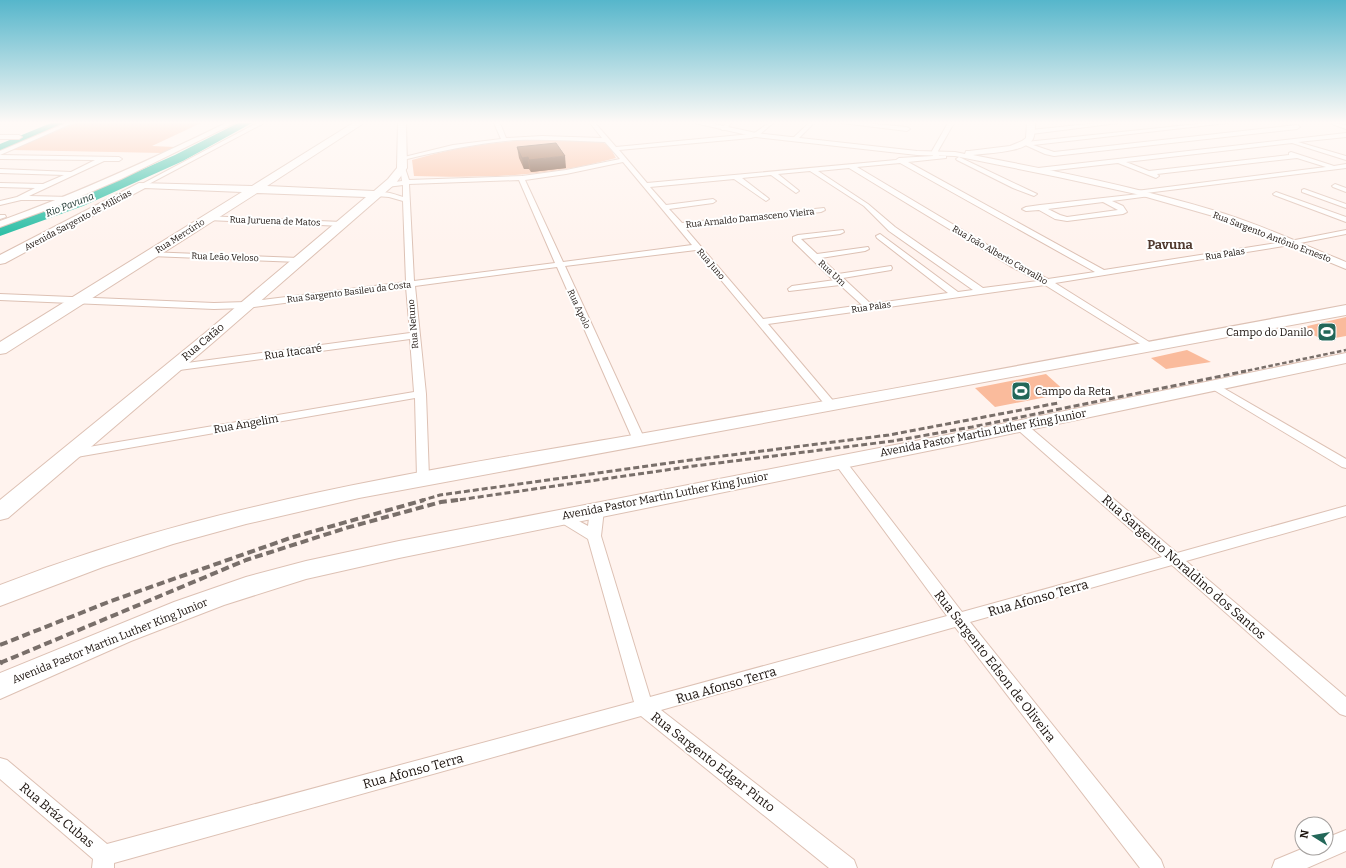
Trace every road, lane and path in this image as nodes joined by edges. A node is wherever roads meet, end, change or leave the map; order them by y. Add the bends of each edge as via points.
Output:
1 (402, 163) joint
2 (93, 164) edge
3 (149, 164) edge
4 (184, 164) edge
5 (296, 164) edge
6 (607, 164) edge
7 (627, 164) edge
8 (864, 164) edge
9 (905, 164) edge
10 (972, 164) edge
11 (999, 164) edge
12 (1096, 164) edge
13 (1124, 164) edge
14 (1232, 164) edge
15 (1322, 164) edge
16 (849, 165) junction
17 (1346, 166) edge
18 (1336, 168) junction
19 (811, 169) junction
20 (1038, 170) junction
21 (0, 171) edge
22 (34, 172) junction
23 (73, 173) junction
24 (772, 173) junction
25 (1149, 173) junction
26 (735, 176) junction
27 (521, 178) junction
28 (406, 182) junction
29 (0, 185) edge
30 (143, 185) junction
31 (387, 185) junction
32 (646, 185) junction
33 (43, 186) junction
34 (1335, 186) dead end
35 (1181, 187) junction
36 (255, 189) junction
37 (1346, 190) edge
38 (796, 191) dead end
39 (1304, 191) dead end
40 (1138, 192) junction
41 (376, 194) junction
42 (1034, 194) dead end
43 (1276, 194) dead end
44 (1151, 195) junction
45 (19, 198) junction
46 (70, 199) junction
47 (407, 200) junction
48 (766, 200) dead end
49 (1104, 200) junction
50 (713, 201) dead end
51 (0, 203) edge
52 (1346, 206) edge
53 (664, 207) junction
54 (1040, 207) junction
55 (1026, 209) dead end
56 (821, 210) dead end
57 (208, 218) junction
58 (1, 220) edge
59 (1346, 220) edge
60 (342, 224) junction
61 (679, 226) junction
62 (840, 232) dead end
63 (1346, 232) edge
64 (880, 236) dead end
65 (1290, 244) junction
66 (697, 247) junction
67 (864, 249) dead end
68 (151, 254) junction
69 (814, 257) junction
70 (0, 260) edge
71 (299, 260) junction
72 (559, 266) junction
73 (1346, 266) edge
74 (888, 268) dead end
75 (1103, 273) junction
76 (838, 279) junction
77 (1047, 282) junction
78 (410, 284) junction
79 (792, 288) dead end
80 (981, 291) junction
81 (955, 294) junction
82 (0, 297) edge
83 (78, 300) junction
84 (246, 305) junction
85 (868, 307) junction
86 (1346, 310) edge
87 (761, 322) junction
88 (414, 335) junction
89 (1150, 347) junction
90 (0, 349) edge
91 (1346, 358) edge
92 (172, 368) junction
93 (1213, 384) junction
94 (420, 394) junction
95 (831, 405) junction
96 (1022, 427) junction
97 (639, 440) junction
98 (71, 454) junction
99 (840, 462) junction
100 (1346, 464) edge
101 (423, 478) junction
102 (597, 510) junction
103 (1346, 511) edge
104 (0, 512) edge
105 (562, 517) junction
106 (594, 536) junction
107 (1175, 560) junction
108 (50, 577) junction
109 (0, 581) edge
110 (0, 596) edge
111 (959, 620) junction
112 (0, 686) edge
113 (644, 707) junction
114 (1346, 708) edge
115 (0, 767) edge
116 (1346, 840) edge
117 (104, 861) edge
118 (846, 868) edge
119 (1153, 868) edge
120 (1283, 868) edge

1 - 28 street, Rua Netuno
1 - 31 main road, Rua Catão
2 - 23 street
3 - 46 street, Avenida Sargento de Milícias
4 - 30 street, Avenida Sargento de Milícias
5 - 36 main road, Rua Mercúrio
6 - 27 street
7 - 32 street, Rua Juno
8 - 16 street
9 - 75 street
10 - 42 street via 1015,187
11 - 20 street, Rua Sargento Antônio Ernesto
12 - 20 street
13 - 25 street
14 - 25 street
15 - 18 street
16 - 19 street
16 - 77 street, Rua João Alberto Carvalho
17 - 18 street
18 - 35 street
19 - 24 street
19 - 80 street via 866,205 892,229
20 - 40 street, Rua Sargento Antônio Ernesto
21 - 22 street
22 - 23 street
22 - 29 street
23 - 33 street
24 - 26 street
24 - 38 street
25 - 35 street
26 - 32 street
26 - 48 street
27 - 28 street
27 - 72 street, Rua Apolo
28 - 31 street
28 - 47 street, Rua Netuno
29 - 33 street
30 - 36 main road
30 - 70 main road, Avenida Sargento de Milícias
31 - 41 main road, Rua Catão
32 - 53 street, Rua Juno
33 - 45 street
34 - 37 street
35 - 40 street
36 - 41 main road
36 - 57 main road, Rua Mercúrio
39 - 52 street
40 - 44 street, Rua Sargento Antônio Ernesto
41 - 47 street via 398,196
41 - 60 main road, Rua Catão
43 - 59 street
44 - 49 street
44 - 65 street, Rua Sargento Antônio Ernesto via 1216,214
45 - 46 street
45 - 51 street
46 - 58 street, Avenida Sargento de Milícias
47 - 78 street, Rua Netuno
49 - 54 street
49 - 54 street via 1123,212 1067,219
50 - 53 street
53 - 61 street, Rua Juno
54 - 55 street
56 - 61 street, Rua Arnaldo Damasceno Vieira
57 - 60 street, Rua Juruena de Matos
57 - 68 main road, Rua Mercúrio
60 - 71 main road, Rua Catão
61 - 66 street, Rua Juno
62 - 69 street, Rua Um via 796,239
63 - 65 street, Rua Palas
64 - 81 street
65 - 73 street, Rua Sargento Antônio Ernesto
65 - 75 street, Rua Palas
66 - 72 street, Rua Sargento Basileu da Costa
66 - 87 street, Rua Juno
67 - 69 street
68 - 71 street, Rua Leão Veloso
68 - 83 main road, Rua Mercúrio
69 - 76 street, Rua Um
71 - 84 main road, Rua Catão
72 - 78 street, Rua Sargento Basileu da Costa
72 - 97 street, Rua Apolo
74 - 76 street
75 - 77 street, Rua Palas
76 - 79 street
76 - 85 street, Rua Um
77 - 80 street, Rua Palas
77 - 89 street, Rua João Alberto Carvalho
78 - 84 street, Rua Sargento Basileu da Costa
78 - 88 street, Rua Netuno
80 - 81 street, Rua Palas
81 - 85 street, Rua Palas
82 - 83 street, Rua Sargento Basileu da Costa
83 - 84 street, Rua Sargento Basileu da Costa
83 - 90 main road, Rua Mercúrio
84 - 92 main road, Rua Catão
85 - 87 street, Rua Palas
86 - 89 main road
87 - 95 street, Rua Juno
88 - 92 street, Rua Itacaré
88 - 94 street, Rua Netuno
89 - 95 main road
91 - 93 main road, Avenida Pastor Martin Luther King Junior
92 - 98 main road, Rua Catão
93 - 96 main road, Avenida Pastor Martin Luther King Junior
93 - 100 street
94 - 98 street, Rua Angelim
94 - 101 street, Rua Netuno
95 - 97 main road
96 - 99 main road, Avenida Pastor Martin Luther King Junior
96 - 107 street, Rua Sargento Noraldino dos Santos
97 - 101 main road
98 - 104 main road, Rua Catão
99 - 102 main road, Avenida Pastor Martin Luther King Junior
99 - 111 street, Rua Sargento Edson de Oliveira
101 - 108 main road via 264,512 191,531 100,558
102 - 105 main road, Avenida Pastor Martin Luther King Junior
102 - 106 street, Rua Sargento Edgar Pinto
103 - 107 street, Rua Afonso Terra
105 - 106 street
105 - 112 main road, Avenida Pastor Martin Luther King Junior via 352,559 246,587 159,618
106 - 113 street, Rua Sargento Edgar Pinto
107 - 111 street, Rua Afonso Terra
107 - 114 street, Rua Sargento Noraldino dos Santos
108 - 109 main road
108 - 110 main road
111 - 113 street, Rua Afonso Terra
111 - 119 street, Rua Sargento Edson de Oliveira
113 - 117 street, Rua Afonso Terra
113 - 118 street, Rua Sargento Edgar Pinto
115 - 117 street, Rua Bráz Cubas
116 - 120 street

